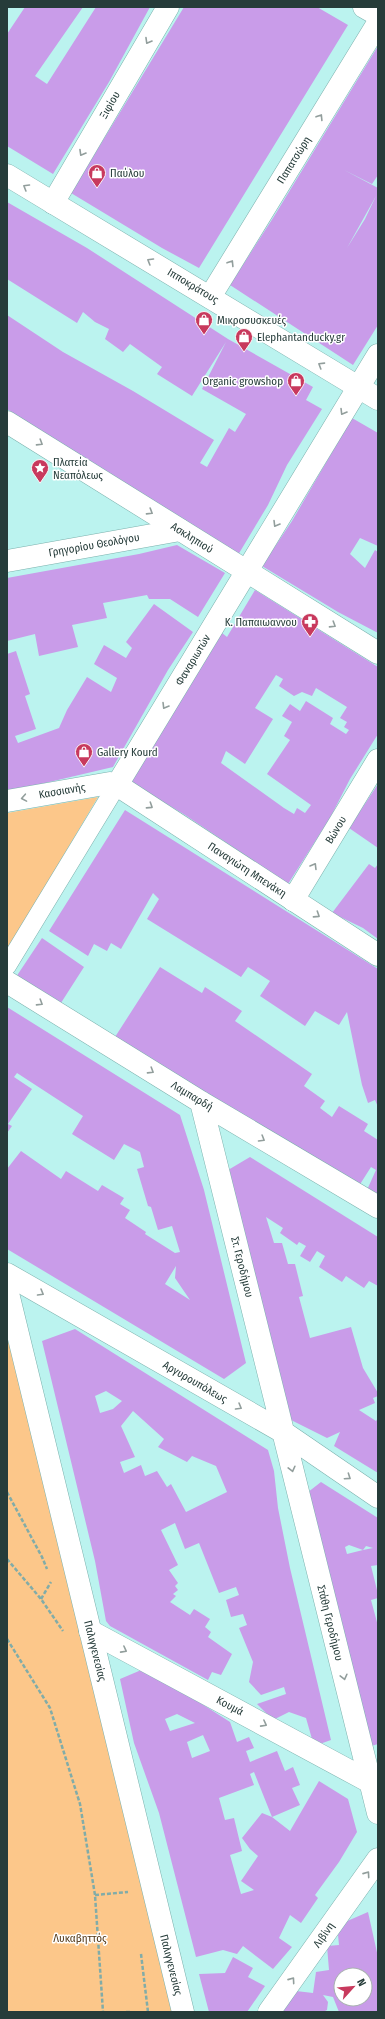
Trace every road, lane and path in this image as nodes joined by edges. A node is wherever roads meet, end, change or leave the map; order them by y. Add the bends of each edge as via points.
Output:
1 (168, 7) edge
2 (364, 7) edge
3 (378, 15) edge
4 (378, 23) edge
5 (7, 175) edge
6 (53, 203) junction
7 (210, 297) junction
8 (378, 355) edge
9 (359, 388) junction
10 (378, 399) edge
11 (7, 422) edge
12 (180, 530) junction
13 (7, 561) edge
14 (247, 571) junction
15 (378, 653) edge
16 (378, 760) edge
17 (117, 785) junction
18 (7, 801) edge
19 (293, 900) junction
20 (378, 955) edge
21 (7, 966) edge
22 (7, 982) edge
23 (201, 1102) junction
24 (378, 1207) edge
25 (7, 1274) edge
26 (7, 1289) edge
27 (283, 1432) junction
28 (7, 1492) edge
29 (378, 1497) edge
30 (41, 1599) dead end
31 (90, 1631) junction
32 (7, 1639) edge
33 (370, 1782) junction
34 (378, 1814) edge
35 (378, 1859) edge
36 (130, 1892) dead end
37 (95, 1895) junction
38 (103, 2012) edge
39 (126, 2012) edge
40 (132, 2012) edge
41 (183, 2012) edge
42 (269, 2012) edge

1 -> 6 street, Ξιφίου
2 - 3 street
7 -> 4 street, Παπατσώρη
6 -> 5 street, Ιπποκράτους
7 -> 6 street, Ιπποκράτους
9 -> 7 street, Ιπποκράτους
8 - 9 street, Φαναριωτών
9 - 10 street, Ιπποκράτους
9 -> 14 street, Φαναριωτών
11 -> 12 street, Ασκληπιού
12 - 13 street, Γρηγορίου Θεολόγου
12 - 14 street, Ασκληπιού
14 -> 15 street, Ασκληπιού
14 -> 17 street, Φαναριωτών
19 -> 16 street, Βώνου
17 -> 18 street, Κασσιανής via 110,783
17 -> 19 street, Παναγιώτη Μπενάκη
17 - 21 street, Φαναριωτών
19 -> 20 street, Παναγιώτη Μπενάκη
22 -> 23 street, Λαμπαρδή
23 -> 24 street, Λαμπαρδή
23 - 27 street, Στ. Γεροδήμου
25 -> 27 street, Αργυρουπόλεως
26 - 31 street, Παλιγγενεσίας
27 -> 29 street, Αργυρουπόλεως
27 -> 33 street, Στάθη Γεροδήμου
28 - 30 path via 42,1557 51,1582
31 -> 33 street, Κουμά
31 - 41 street, Παλιγγενεσίας
32 - 37 path via 50,1708 80,1804
33 - 34 street, Στάθη Γεροδήμου
42 -> 35 street, Λιβίνη
36 - 37 path
37 - 38 path
39 - 40 path

